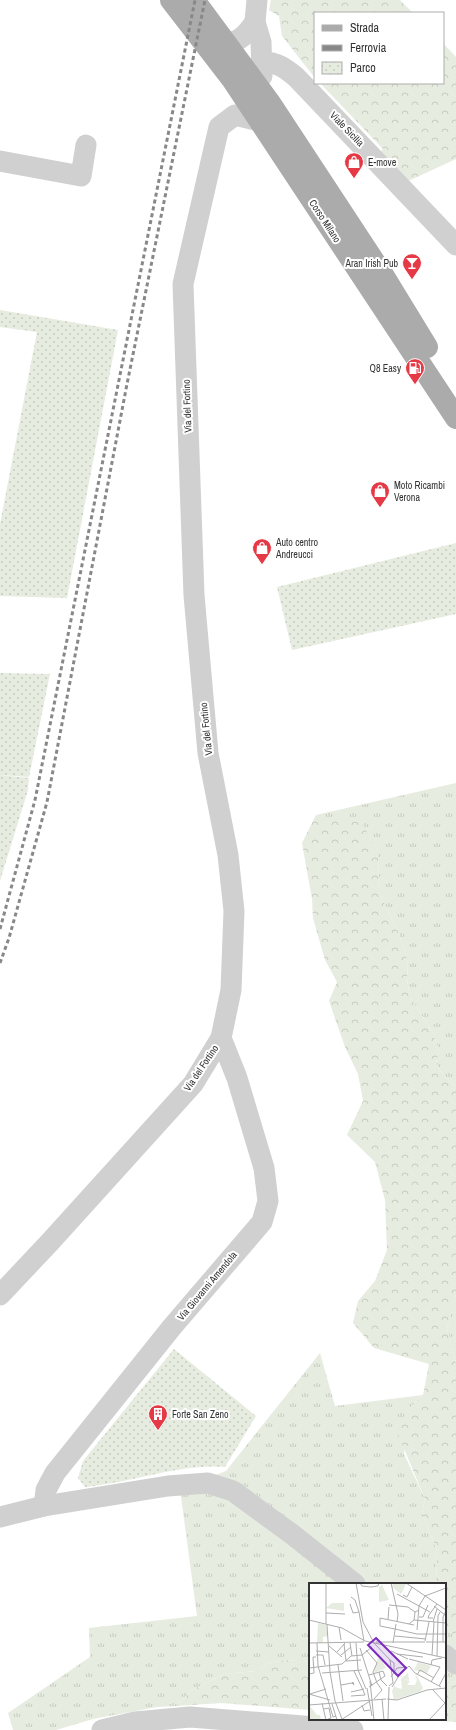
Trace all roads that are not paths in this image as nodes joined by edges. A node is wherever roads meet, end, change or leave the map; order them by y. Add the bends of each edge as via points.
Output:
1 (171, 0) edge
2 (257, 0) edge
3 (195, 1) edge
4 (255, 22) junction
5 (226, 42) junction
6 (263, 62) junction
7 (261, 90) junction
8 (259, 121) junction
9 (86, 144) dead end
10 (0, 161) edge
11 (456, 245) edge
12 (456, 391) edge
13 (456, 418) edge
14 (221, 1038) junction
15 (0, 1295) edge
16 (44, 1506) junction
17 (0, 1517) edge
18 (354, 1583) edge
19 (446, 1656) edge
20 (456, 1664) edge
21 (102, 1730) edge
22 (353, 1730) edge

1 - 8 main road, Corso Milano via 232,79
2 - 4 street
3 - 5 main road, Corso Milano
4 - 5 street via 238,40
4 - 6 street
5 - 7 main road, Corso Milano
6 - 7 street
6 - 11 street, Viale Sicilia via 274,62 296,77
7 - 12 main road, Corso Milano
8 - 13 main road, Corso Milano
8 - 14 street, Via del Fortino via 235,115 219,126 183,284 194,595 208,753 228,855 234,911 231,990
9 - 10 street via 81,176
14 - 15 street, Via del Fortino via 193,1084
14 - 16 street, Via Giovanni Amendola via 237,1078 264,1168 268,1201 262,1222 172,1327 55,1473 46,1490
16 - 17 street
16 - 18 street via 168,1486 208,1483 232,1491
19 - 20 street
21 - 22 street via 136,1722 190,1717

